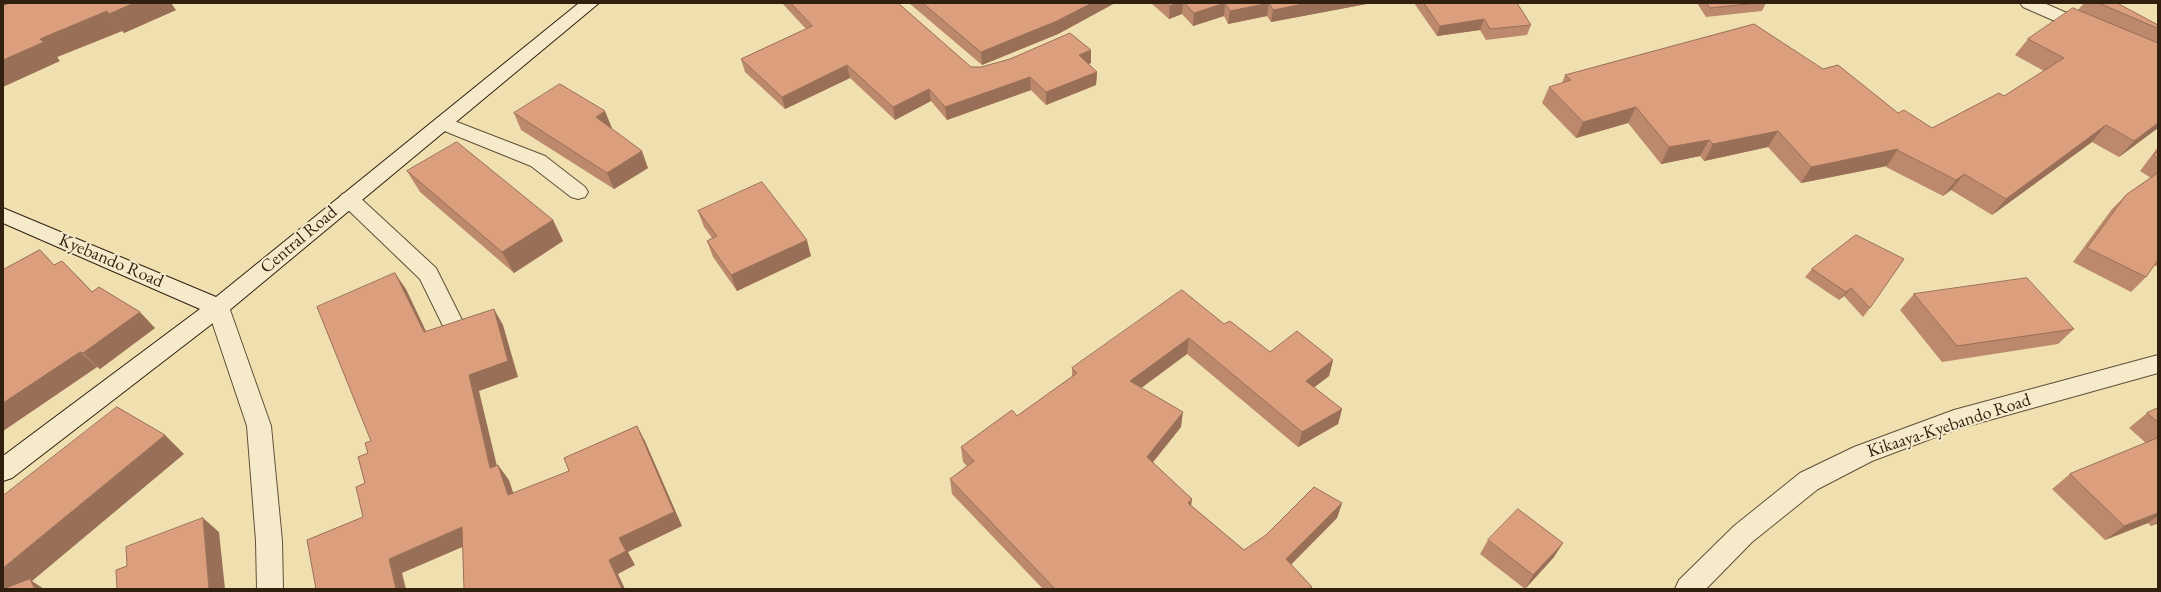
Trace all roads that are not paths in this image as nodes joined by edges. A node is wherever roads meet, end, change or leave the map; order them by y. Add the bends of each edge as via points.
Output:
1 (590, 3) edge
2 (2029, 3) edge
3 (2100, 34) edge
4 (444, 123) junction
5 (578, 192) dead end
6 (349, 199) junction
7 (3, 215) edge
8 (218, 307) junction
9 (453, 324) edge
10 (2158, 364) edge
11 (3, 470) edge
12 (270, 589) edge
13 (1688, 589) edge

1 - 4 street, Central Road
2 - 3 street
4 - 5 street via 538,161
4 - 6 street, Central Road
6 - 8 street, Central Road
6 - 9 street via 428,274
7 - 8 street, Kyebando Road
8 - 11 street, Central Road
8 - 12 street via 259,426 269,541
10 - 13 street, Kikaaya-Kyebando Road via 1954,420 1863,454 1809,481 1743,534

